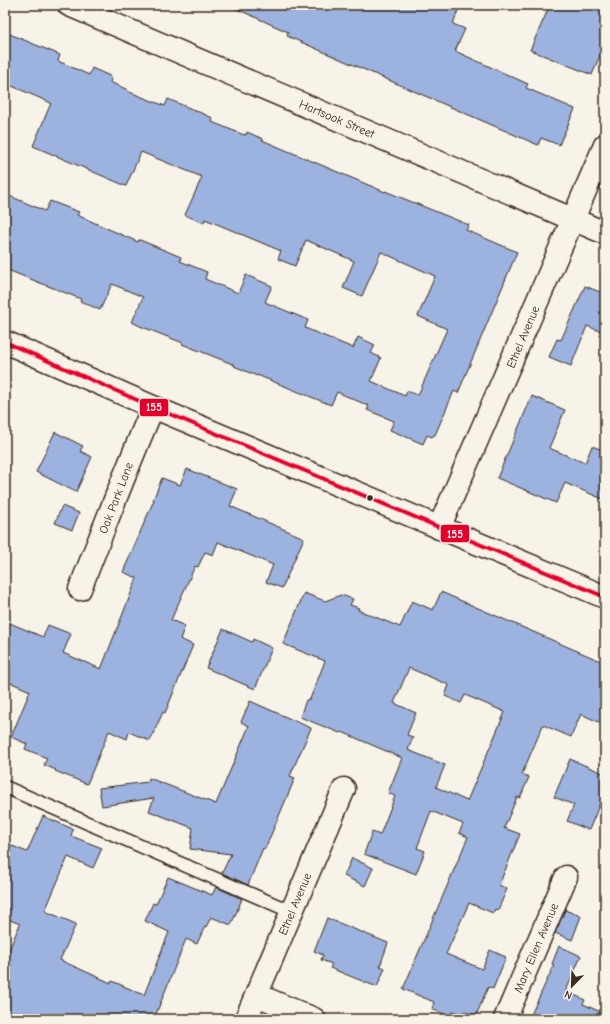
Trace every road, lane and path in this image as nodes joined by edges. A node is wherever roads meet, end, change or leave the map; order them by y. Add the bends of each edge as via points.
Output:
1 (69, 5) edge
2 (605, 145) edge
3 (574, 219) junction
4 (605, 232) edge
5 (5, 342) edge
6 (153, 407) junction
7 (439, 528) junction
8 (80, 589) dead end
9 (605, 597) edge
10 (5, 787) edge
11 (344, 789) dead end
12 (566, 877) dead end
13 (292, 912) junction
14 (257, 995) junction
15 (246, 1019) edge
16 (314, 1019) edge
17 (506, 1019) edge

1 - 3 street, Hartsook Street
2 - 3 street, Ethel Avenue
3 - 4 street, Hartsook Street
3 - 7 street, Ethel Avenue
5 - 6 street
6 - 7 street
6 - 8 street, Oak Park Lane
7 - 9 street
10 - 13 lane
11 - 13 street, Ethel Avenue
12 - 17 street, Mary Ellen Avenue
13 - 14 street, Ethel Avenue
14 - 15 street, Ethel Avenue
14 - 16 street

